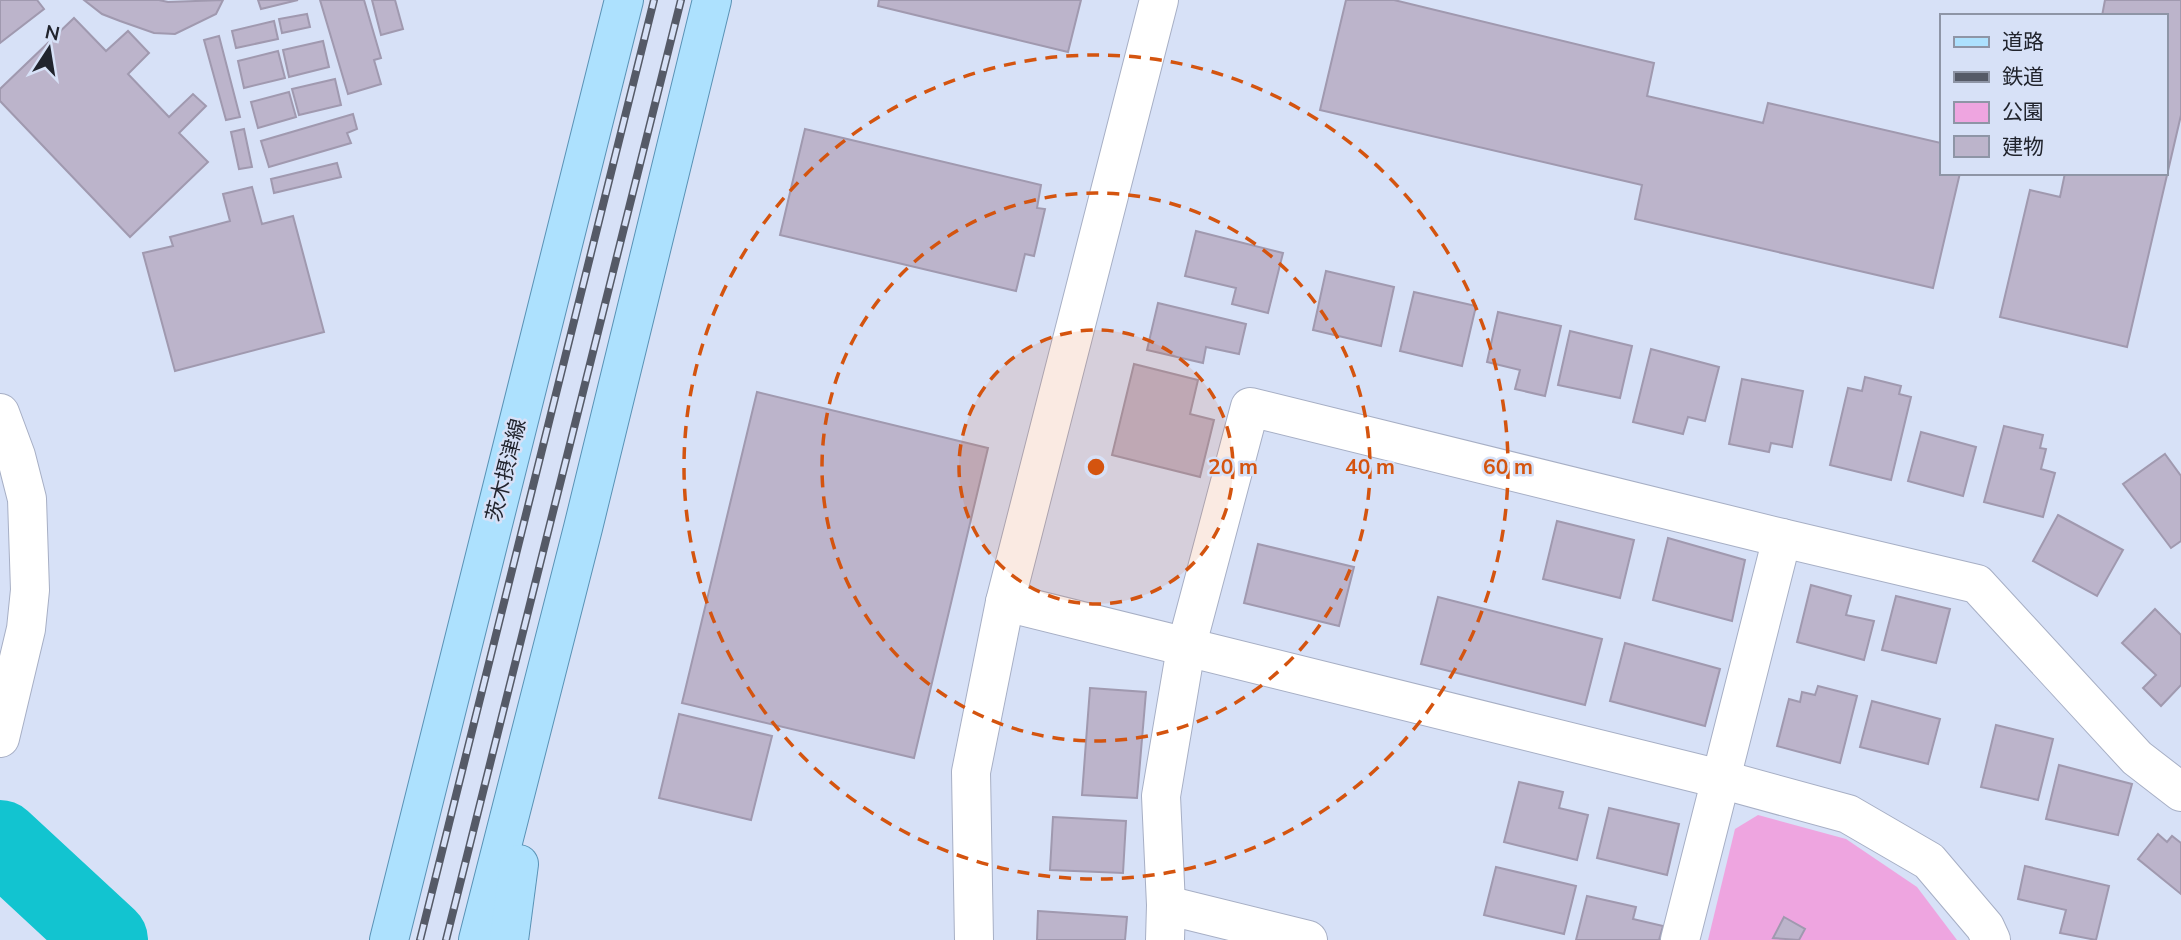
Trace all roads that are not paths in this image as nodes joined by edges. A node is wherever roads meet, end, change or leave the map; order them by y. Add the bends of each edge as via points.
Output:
1 (624, 0) edge
2 (712, 0) edge
3 (1159, 0) edge
4 (0, 413) edge
5 (1782, 538) junction
6 (1005, 602) junction
7 (1186, 648) junction
8 (545, 674) junction
9 (0, 738) edge
10 (1720, 779) junction
11 (2181, 792) edge
12 (1165, 922) edge
13 (393, 924) edge
14 (478, 940) edge
15 (509, 940) edge
16 (974, 940) edge
17 (1308, 940) edge
18 (1680, 940) edge
19 (1991, 940) edge

1 - 13 main road, 茨木摂津線
2 - 8 main road
3 - 6 street
4 - 9 street via 27,499 29,536 29,610
5 - 7 street via 1250,407
5 - 10 street
5 - 11 street via 1977,584 2137,758
6 - 7 street
6 - 16 street via 971,772
7 - 10 street
7 - 12 street via 1161,796
8 - 14 main road
8 - 15 main road
10 - 18 street
10 - 19 street via 1848,814 1929,861
12 - 17 street

